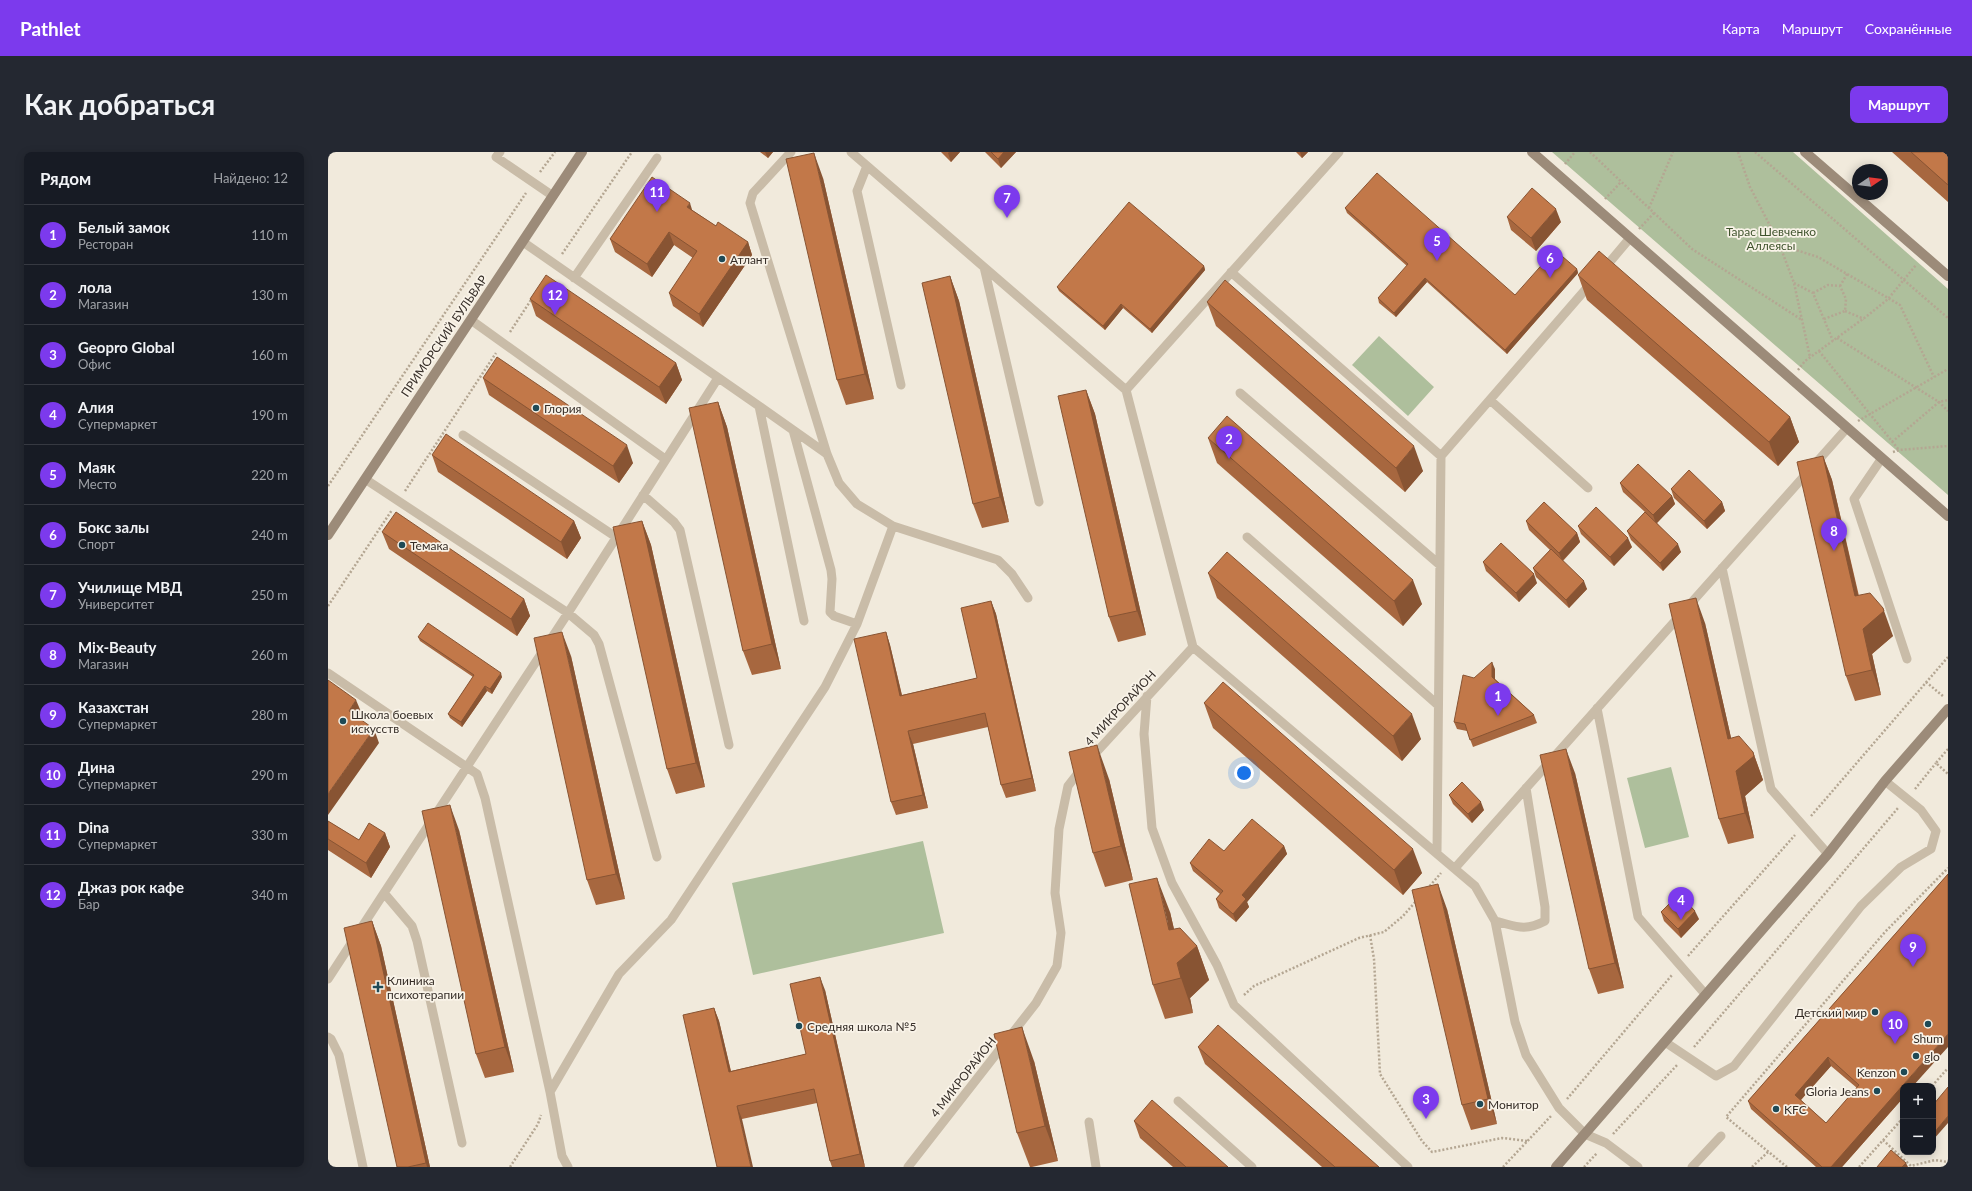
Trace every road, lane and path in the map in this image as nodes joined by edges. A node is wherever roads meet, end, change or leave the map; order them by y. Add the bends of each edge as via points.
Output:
1 (500, 152) edge
2 (555, 152) edge
3 (582, 152) edge
4 (632, 152) edge
5 (791, 152) edge
6 (851, 152) edge
7 (1339, 152) edge
8 (1532, 152) edge
9 (1590, 152) edge
10 (1672, 152) edge
11 (1738, 152) edge
12 (1755, 152) edge
13 (1806, 152) edge
14 (657, 158) dead end
15 (867, 166) junction
16 (533, 182) junction
17 (1621, 182) junction
18 (553, 196) junction
19 (1604, 201) dead end
20 (1649, 208) junction
21 (1630, 238) junction
22 (523, 242) junction
23 (1780, 245) junction
24 (1923, 255) junction
25 (556, 264) junction
26 (984, 267) junction
27 (1231, 272) junction
28 (1847, 274) junction
29 (1948, 276) edge
30 (574, 278) junction
31 (1904, 280) junction
32 (1794, 283) junction
33 (1840, 286) junction
34 (1813, 293) junction
35 (534, 297) edge
36 (1888, 299) junction
37 (1845, 311) junction
38 (1948, 318) edge
39 (1824, 319) junction
40 (1864, 319) junction
41 (470, 320) junction
42 (1802, 320) junction
43 (1837, 338) junction
44 (1832, 341) junction
45 (503, 342) junction
46 (1819, 351) junction
47 (1810, 357) junction
48 (1948, 369) edge
49 (1934, 377) junction
50 (718, 378) junction
51 (1791, 378) junction
52 (901, 385) dead end
53 (1916, 387) junction
54 (1126, 390) junction
55 (1240, 393) dead end
56 (1490, 400) junction
57 (1948, 400) edge
58 (1939, 402) junction
59 (759, 406) junction
60 (1948, 410) edge
61 (1870, 414) junction
62 (1847, 428) junction
63 (793, 430) junction
64 (463, 435) dead end
65 (1892, 442) junction
66 (1948, 446) edge
67 (1899, 450) junction
68 (827, 454) junction
69 (1441, 456) junction
70 (1882, 458) junction
71 (665, 459) junction
72 (365, 479) junction
73 (328, 486) edge
74 (1588, 488) dead end
75 (642, 495) junction
76 (398, 501) junction
77 (1039, 502) dead end
78 (1948, 516) edge
79 (893, 526) junction
80 (328, 535) edge
81 (616, 537) junction
82 (1247, 537) dead end
83 (1440, 565) junction
84 (1722, 568) junction
85 (1028, 598) dead end
86 (328, 606) edge
87 (568, 612) junction
88 (804, 621) dead end
89 (857, 624) junction
90 (1193, 647) junction
91 (1948, 658) edge
92 (1907, 659) dead end
93 (328, 673) edge
94 (1926, 682) junction
95 (1147, 696) junction
96 (1948, 700) edge
97 (1438, 704) junction
98 (1597, 708) junction
99 (1948, 709) edge
100 (729, 745) dead end
101 (1948, 749) edge
102 (1936, 763) junction
103 (467, 766) junction
104 (1948, 774) edge
105 (1885, 781) junction
106 (1526, 788) junction
107 (1907, 799) junction
108 (1803, 825) junction
109 (1437, 852) junction
110 (1828, 854) junction
111 (657, 857) dead end
112 (1454, 868) junction
113 (1948, 868) edge
114 (384, 893) junction
115 (1495, 921) junction
116 (1370, 935) junction
117 (1680, 965) junction
118 (328, 979) edge
119 (1706, 995) junction
120 (1234, 1005) junction
121 (328, 1037) edge
122 (1665, 1042) junction
123 (1686, 1056) junction
124 (1948, 1068) edge
125 (1935, 1083) edge
126 (550, 1092) junction
127 (1178, 1101) dead end
128 (1559, 1108) junction
129 (1902, 1119) edge
130 (1089, 1122) dead end
131 (1585, 1134) junction
132 (1721, 1136) dead end
133 (1883, 1140) junction
134 (1528, 1141) junction
135 (462, 1143) dead end
136 (1606, 1143) junction
137 (1768, 1152) junction
138 (1948, 1162) edge
139 (1911, 1166) edge
140 (363, 1167) edge
141 (510, 1167) edge
142 (568, 1167) edge
143 (908, 1167) edge
144 (1096, 1167) edge
145 (1252, 1167) edge
146 (1408, 1167) edge
147 (1503, 1167) edge
148 (1556, 1167) edge
149 (1585, 1167) edge
150 (1638, 1167) edge
151 (1692, 1167) edge
152 (1752, 1167) edge
153 (1787, 1167) edge
154 (1859, 1167) edge

1 - 16 lane via 496,157
2 - 16 path
3 - 18 street, ПРИМОРСКИЙ БУЛЬВАР
4 - 25 path
5 - 68 lane via 752,193 750,203
6 - 15 lane
7 - 27 lane
8 - 21 street
9 - 17 path
10 - 20 path
11 - 23 path via 1750,187
12 - 31 path
13 - 24 street
14 - 30 lane
15 - 26 lane
15 - 52 lane via 857,191
16 - 18 lane
16 - 73 path
17 - 19 path
17 - 20 path
18 - 22 street, ПРИМОРСКИЙ БУЛЬВАР
20 - 42 path via 1692,249
21 - 51 street
21 - 56 lane
22 - 25 lane
22 - 41 street, ПРИМОРСКИЙ БУЛЬВАР
23 - 28 path via 1818,257
23 - 32 path
24 - 29 street
24 - 31 path
25 - 30 lane
26 - 54 lane
26 - 77 lane
27 - 54 lane
27 - 69 lane
28 - 33 path
28 - 36 path
30 - 50 lane
31 - 36 path
31 - 38 path
32 - 34 path
32 - 42 path
33 - 34 path via 1828,285
33 - 37 path via 1846,299
34 - 39 path
35 - 45 path
36 - 40 path
36 - 49 path via 1900,305
37 - 39 path
37 - 40 path
39 - 44 path
40 - 43 path
41 - 45 lane
41 - 72 street, ПРИМОРСКИЙ БУЛЬВАР
42 - 47 path
43 - 44 path
43 - 53 path
44 - 46 path
45 - 71 lane
45 - 76 path
46 - 47 path
46 - 61 path
47 - 51 path
48 - 49 path
49 - 53 path
50 - 59 lane
50 - 71 lane
51 - 62 street
53 - 58 path
53 - 61 path
54 - 90 lane
55 - 83 lane
56 - 69 lane
56 - 74 lane
57 - 58 path
58 - 60 path
58 - 65 path
59 - 63 lane
59 - 88 lane
61 - 62 path
61 - 65 path
62 - 70 street
62 - 84 lane
63 - 68 lane
63 - 89 lane via 831,570 830,612 834,616
64 - 81 lane
65 - 67 path
66 - 67 path
67 - 70 path
68 - 79 lane via 839,483 857,504
69 - 83 lane
70 - 78 street
70 - 92 lane via 1854,498
71 - 75 lane
72 - 76 lane
72 - 80 street, ПРИМОРСКИЙ БУЛЬВАР
75 - 81 lane
75 - 100 lane via 680,530
76 - 86 path
76 - 87 lane
79 - 85 lane via 998,560 1012,574
79 - 89 lane
81 - 87 lane
82 - 97 lane
83 - 97 lane
84 - 98 lane
84 - 108 lane via 1771,789
87 - 103 lane
87 - 111 lane via 594,635 599,644
89 - 126 lane via 825,687 734,826 671,920 619,974
90 - 95 lane, 4 МИКРОРАЙОН
90 - 109 lane
91 - 94 path
93 - 103 lane
94 - 96 path
94 - 108 path
95 - 120 lane via 1144,734 1152,828 1172,883 1216,965
95 - 143 lane, 4 МИКРОРАЙОН via 1068,786 1059,829 1056,872 1055,893 1061,933 1056,966 1036,1003
97 - 109 lane
98 - 106 lane
98 - 117 lane via 1638,917
99 - 105 street
101 - 102 path
102 - 104 path
102 - 107 path
103 - 114 lane
103 - 126 lane via 477,774 485,798
105 - 107 lane
105 - 110 street
106 - 112 lane
106 - 115 lane via 1545,921 1523,928
107 - 123 path
107 - 123 lane via 1921,810 1936,831 1931,849 1901,867 1861,906 1734,1066 1716,1076
108 - 110 lane
108 - 117 path
109 - 112 lane
110 - 119 street
112 - 115 lane via 1475,886
112 - 116 path via 1440,873 1403,916 1384,932
113 - 137 path via 1885,932 1726,1117
114 - 118 lane
114 - 135 lane via 412,926 417,941
115 - 128 lane via 1515,1022 1526,1056
116 - 120 path via 1254,986
116 - 134 path via 1374,960 1380,1074 1422,1141 1432,1152 1502,1138
117 - 119 lane
117 - 128 path
119 - 122 street
120 - 146 lane
121 - 140 lane via 339,1055
122 - 123 lane
122 - 131 street
123 - 136 path
124 - 125 path
126 - 141 path via 538,1124
126 - 142 lane via 562,1156
127 - 145 lane
128 - 131 lane
128 - 134 path
129 - 133 path
130 - 144 lane
131 - 136 lane
131 - 148 street
132 - 151 lane
133 - 139 path
133 - 154 path
134 - 147 path
136 - 149 path
136 - 150 lane
137 - 152 path
137 - 153 path
138 - 139 path via 1935,1160

